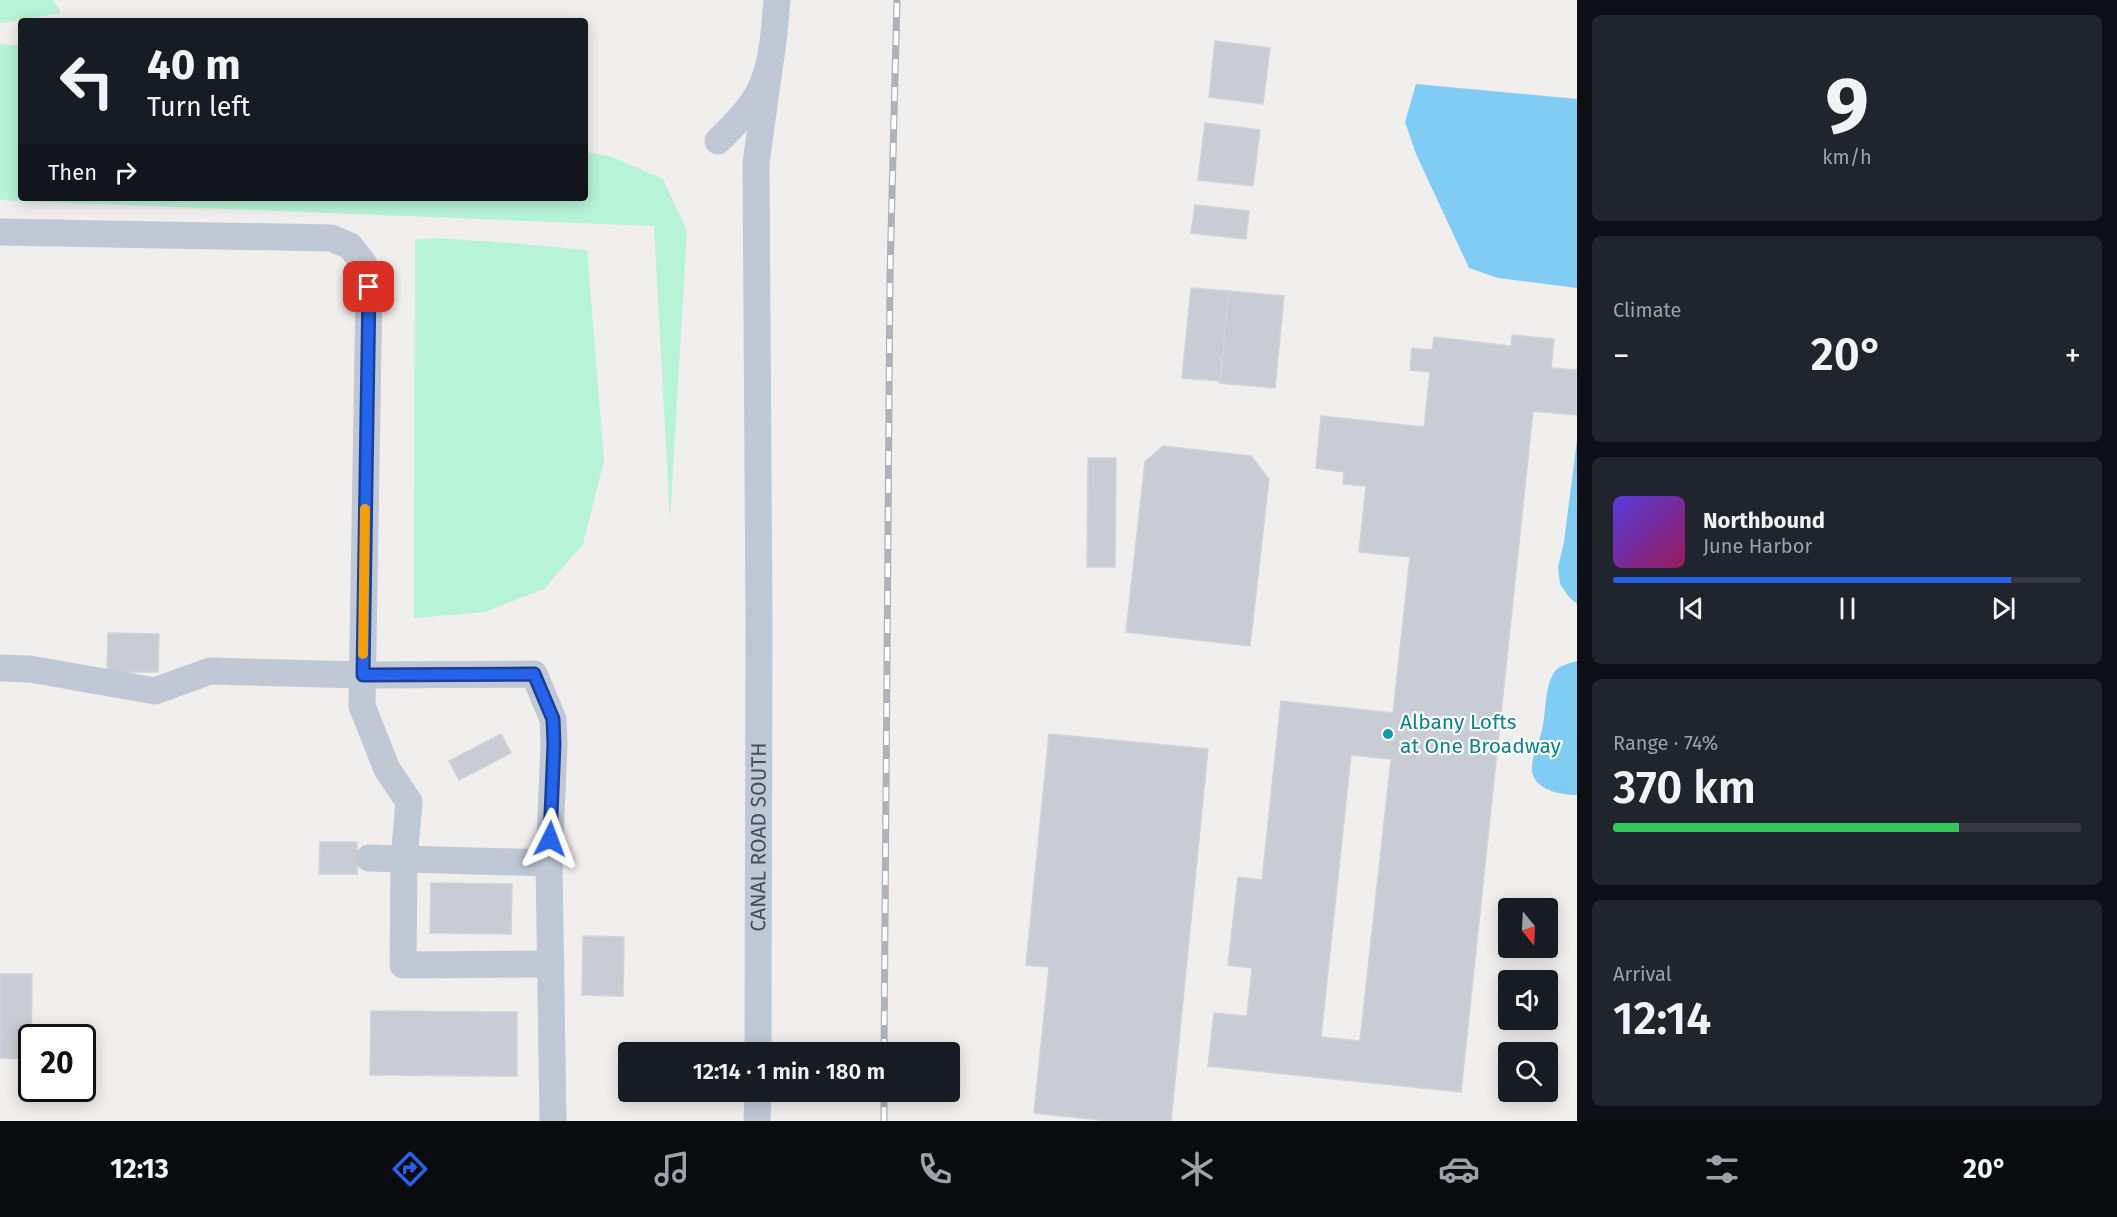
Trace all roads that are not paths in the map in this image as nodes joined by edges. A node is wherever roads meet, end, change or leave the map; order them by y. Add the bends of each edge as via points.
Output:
1 (777, 0) edge
2 (772, 48) junction
3 (718, 141) dead end
4 (0, 231) edge
5 (0, 668) edge
6 (363, 675) junction
7 (369, 858) dead end
8 (404, 859) junction
9 (549, 863) junction
10 (551, 964) junction
11 (758, 1042) edge
12 (758, 1102) edge
13 (553, 1121) edge
14 (758, 1121) edge

1 - 2 street
2 - 3 street via 756,98
2 - 11 street, CANAL ROAD SOUTH via 756,163
4 - 6 street via 331,238 350,246 364,264 369,287
5 - 6 street via 30,669 155,691 210,671
6 - 8 street via 362,706 387,769 409,802
6 - 9 street via 534,674 553,719
7 - 8 street
8 - 9 street
8 - 10 street via 404,965
9 - 10 street
10 - 13 street
12 - 14 street

